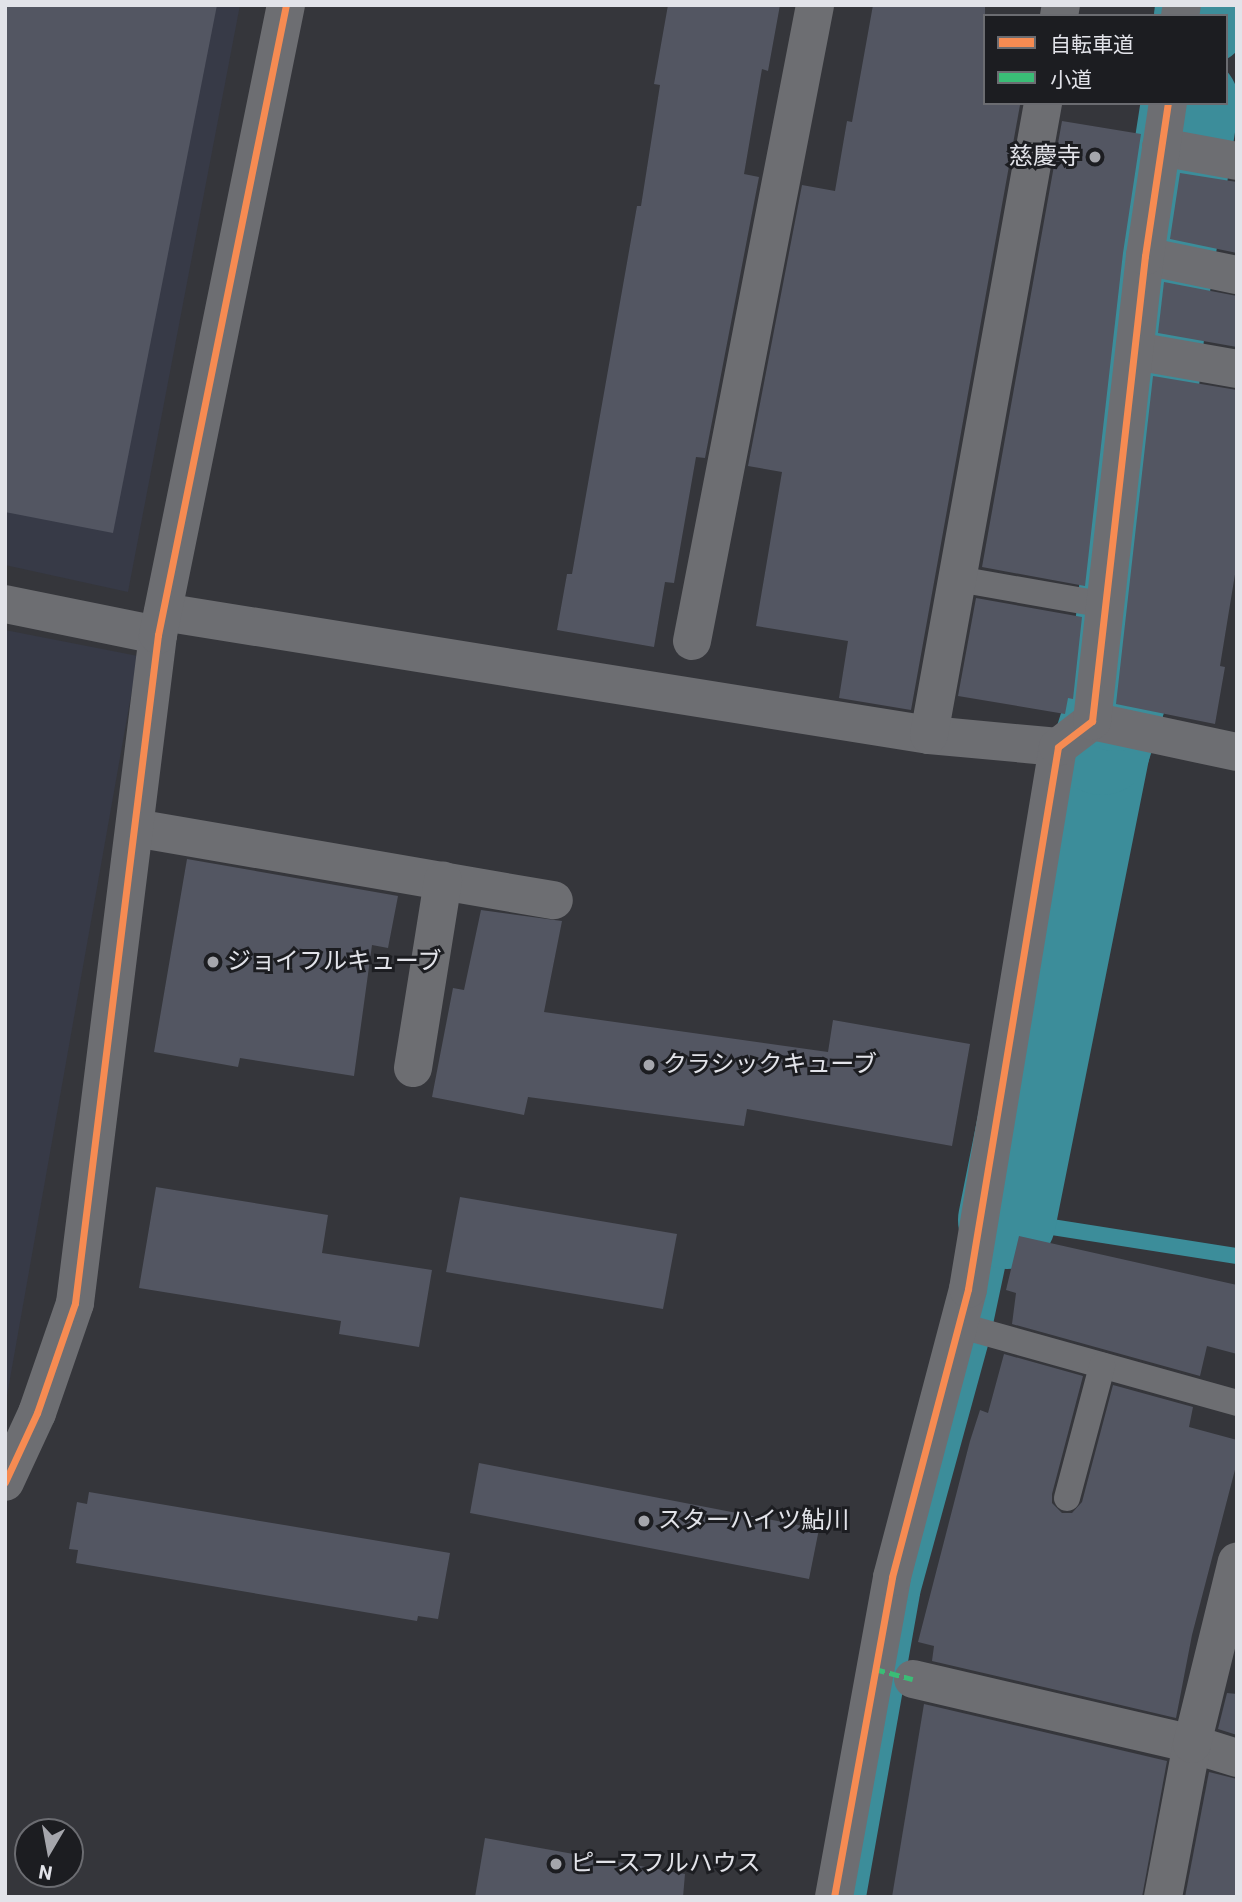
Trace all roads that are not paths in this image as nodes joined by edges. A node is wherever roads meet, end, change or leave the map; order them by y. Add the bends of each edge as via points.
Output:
1 (286, 5) edge
2 (815, 5) edge
3 (1043, 105) edge
4 (1168, 105) edge
5 (1176, 150) junction
6 (1237, 161) edge
7 (1159, 259) junction
8 (1237, 275) edge
9 (1146, 353) junction
10 (1237, 369) edge
11 (958, 579) junction
12 (5, 604) edge
13 (1105, 605) junction
14 (161, 624) junction
15 (692, 641) dead end
16 (1106, 724) junction
17 (929, 735) junction
18 (1236, 744) edge
19 (1058, 747) junction
20 (135, 828) junction
21 (443, 880) junction
22 (554, 900) dead end
23 (413, 1068) dead end
24 (976, 1331) junction
25 (1102, 1366) junction
26 (1237, 1403) edge
27 (5, 1482) edge
28 (1067, 1498) dead end
29 (1237, 1561) edge
30 (913, 1679) dead end
31 (1192, 1744) junction
32 (1237, 1758) edge
33 (834, 1897) edge
34 (1163, 1897) edge

1 - 14 street
2 - 15 street
3 - 11 street
4 - 5 street
5 - 6 street
5 - 7 street
7 - 8 street
7 - 9 street
9 - 10 street
9 - 13 street
11 - 13 lane
11 - 17 street
12 - 14 street
13 - 16 street
14 - 17 street
14 - 20 street
16 - 18 street
16 - 19 street
17 - 19 street
19 - 24 street via 968,1289
20 - 21 street
20 - 27 street via 75,1304 37,1413
21 - 22 street
21 - 23 street
24 - 25 lane
24 - 33 street via 892,1577
25 - 26 lane
25 - 28 lane
29 - 31 street
30 - 31 street
31 - 32 street
31 - 34 street

